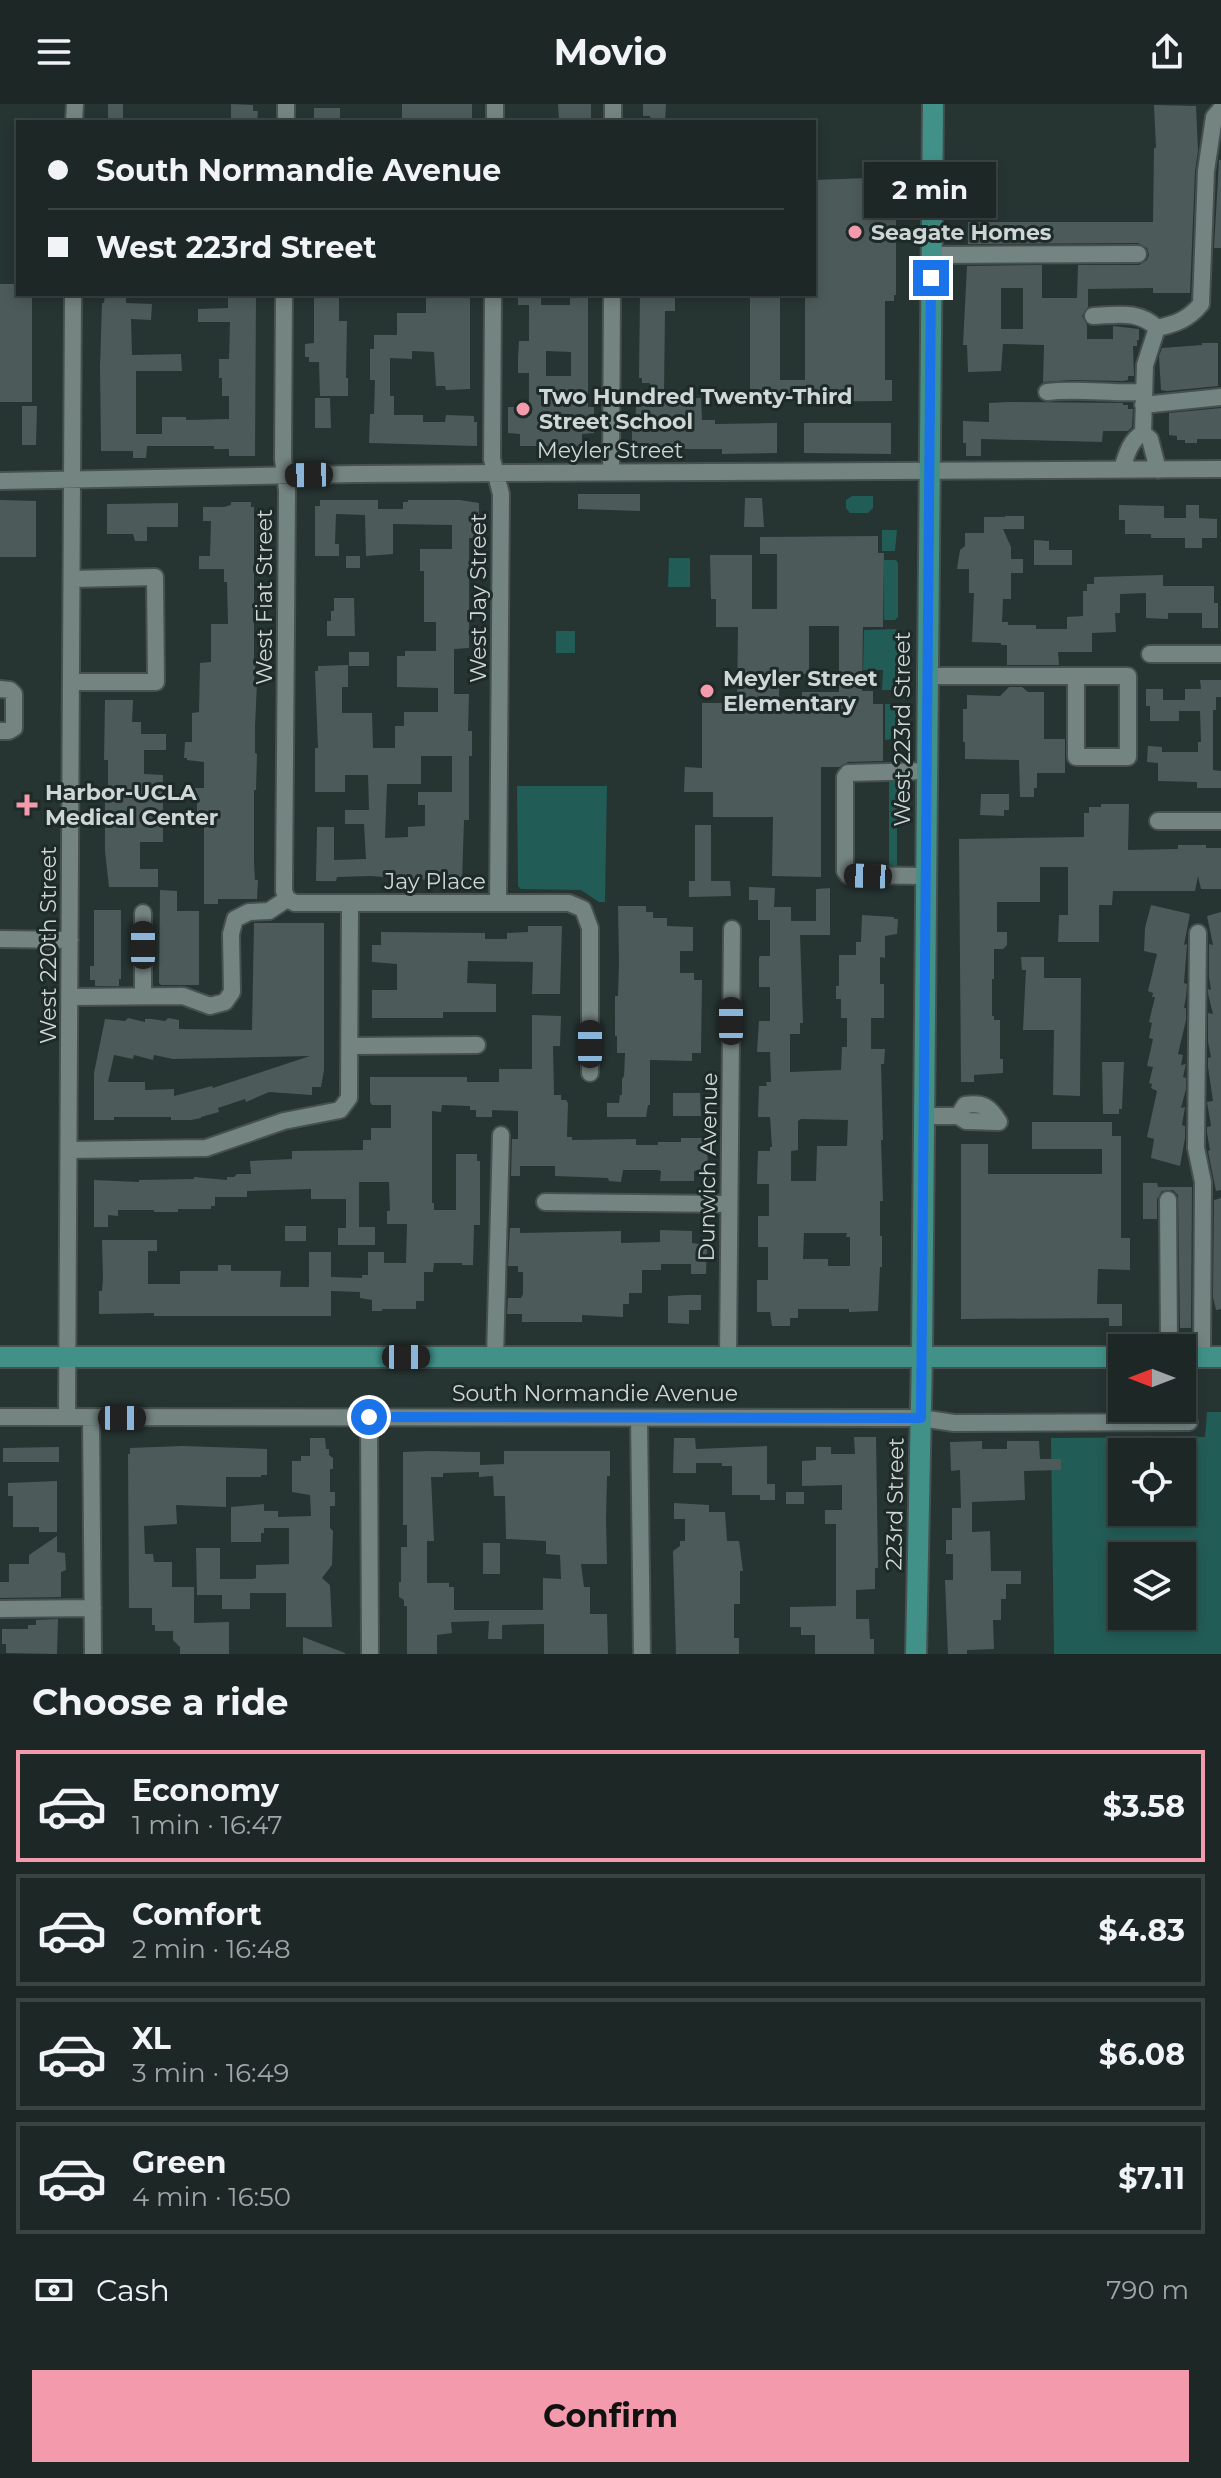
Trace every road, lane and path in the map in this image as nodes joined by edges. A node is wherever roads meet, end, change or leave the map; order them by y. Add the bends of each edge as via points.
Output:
1 (933, 104) edge
2 (1221, 109) edge
3 (1138, 254) dead end
4 (931, 255) junction
5 (73, 296) edge
6 (284, 296) edge
7 (493, 296) edge
8 (612, 296) edge
9 (1093, 316) dead end
10 (1157, 328) junction
11 (1047, 392) dead end
12 (1221, 397) edge
13 (1144, 399) junction
14 (1143, 433) junction
15 (1122, 469) junction
16 (1221, 469) edge
17 (1158, 470) junction
18 (611, 472) junction
19 (928, 472) junction
20 (495, 473) junction
21 (285, 475) junction
22 (0, 481) edge
23 (72, 481) junction
24 (72, 579) junction
25 (1150, 654) dead end
26 (1221, 654) edge
27 (927, 676) junction
28 (1076, 676) junction
29 (72, 682) junction
30 (0, 689) edge
31 (0, 731) edge
32 (926, 771) junction
33 (1158, 821) dead end
34 (1221, 821) edge
35 (925, 876) junction
36 (287, 899) junction
37 (350, 903) junction
38 (498, 903) junction
39 (143, 913) dead end
40 (732, 929) dead end
41 (1198, 933) dead end
42 (0, 939) edge
43 (70, 940) junction
44 (143, 996) junction
45 (70, 997) junction
46 (477, 1045) dead end
47 (351, 1046) junction
48 (590, 1073) dead end
49 (924, 1116) junction
50 (958, 1116) dead end
51 (501, 1135) dead end
52 (69, 1150) junction
53 (1168, 1200) dead end
54 (545, 1202) dead end
55 (729, 1204) junction
56 (1169, 1334) edge
57 (922, 1355) junction
58 (68, 1356) junction
59 (0, 1357) edge
60 (495, 1357) junction
61 (728, 1357) junction
62 (1108, 1357) edge
63 (1202, 1357) edge
64 (0, 1417) edge
65 (67, 1417) junction
66 (369, 1417) junction
67 (91, 1418) junction
68 (639, 1418) junction
69 (921, 1418) junction
70 (1189, 1422) dead end
71 (93, 1608) junction
72 (0, 1609) edge
73 (93, 1654) edge
74 (370, 1654) edge
75 (642, 1654) edge
76 (916, 1654) edge

1 - 4 main road, West 223rd Street
2 - 10 street via 1214,117 1206,171 1201,304 1182,322
3 - 4 street
4 - 19 main road, West 223rd Street
5 - 23 street, West 220th Street
6 - 21 street, West Fiat Street
7 - 20 street, West Jay Street
8 - 18 street
9 - 10 street via 1139,316
10 - 13 street via 1145,365
11 - 13 street via 1070,389
12 - 13 street
13 - 14 street
14 - 15 street
14 - 17 street via 1150,439
15 - 17 street, Meyler Street
15 - 19 street, Meyler Street
16 - 17 street, Meyler Street
18 - 19 street, Meyler Street
18 - 20 street, Meyler Street
19 - 27 main road, West 223rd Street
20 - 21 street, Meyler Street
20 - 38 street, West Jay Street via 501,494
21 - 23 street, Meyler Street
21 - 36 street, West Fiat Street
22 - 23 street, Meyler Street
23 - 24 street, West 220th Street
24 - 29 street, West 220th Street
24 - 29 street via 155,577 156,682
25 - 26 street
27 - 28 street
27 - 32 main road, West 223rd Street
28 - 28 street via 1128,676 1128,757 1076,757
29 - 43 street, West 220th Street
30 - 31 street via 14,694 14,728
32 - 35 main road, West 223rd Street
32 - 35 street via 845,777 848,875
33 - 34 street
35 - 49 main road, West 223rd Street
36 - 37 street, Jay Place
36 - 44 street via 269,911 235,919 232,992 225,1002 210,1006 183,996
37 - 38 street, Jay Place
37 - 47 street
38 - 48 street, Jay Place via 569,903 583,909 590,928
39 - 44 street
40 - 55 street, Dunwich Avenue
41 - 63 street via 1196,1148 1203,1182
42 - 43 street
43 - 45 street, West 220th Street
44 - 45 street
45 - 52 street, West 220th Street
46 - 47 street
47 - 52 street via 349,1098 340,1110 284,1121 206,1148
49 - 50 street
49 - 57 main road, West 223rd Street
51 - 60 street
52 - 58 street, West 220th Street
53 - 56 street
54 - 55 street
55 - 61 street, Dunwich Avenue
57 - 61 main road, South Normandie Avenue
57 - 62 main road, South Normandie Avenue
57 - 69 main road, 223rd Street
58 - 59 main road, South Normandie Avenue
58 - 60 main road, South Normandie Avenue
58 - 65 street, West 220th Street
60 - 61 main road, South Normandie Avenue
64 - 65 street, South Normandie Avenue
65 - 67 street, South Normandie Avenue
66 - 67 street, South Normandie Avenue
66 - 68 street, South Normandie Avenue
66 - 74 street
67 - 71 street
68 - 69 street, South Normandie Avenue
68 - 75 street
69 - 70 street, South Normandie Avenue via 954,1423
69 - 76 main road, 223rd Street
71 - 72 street
71 - 73 street

